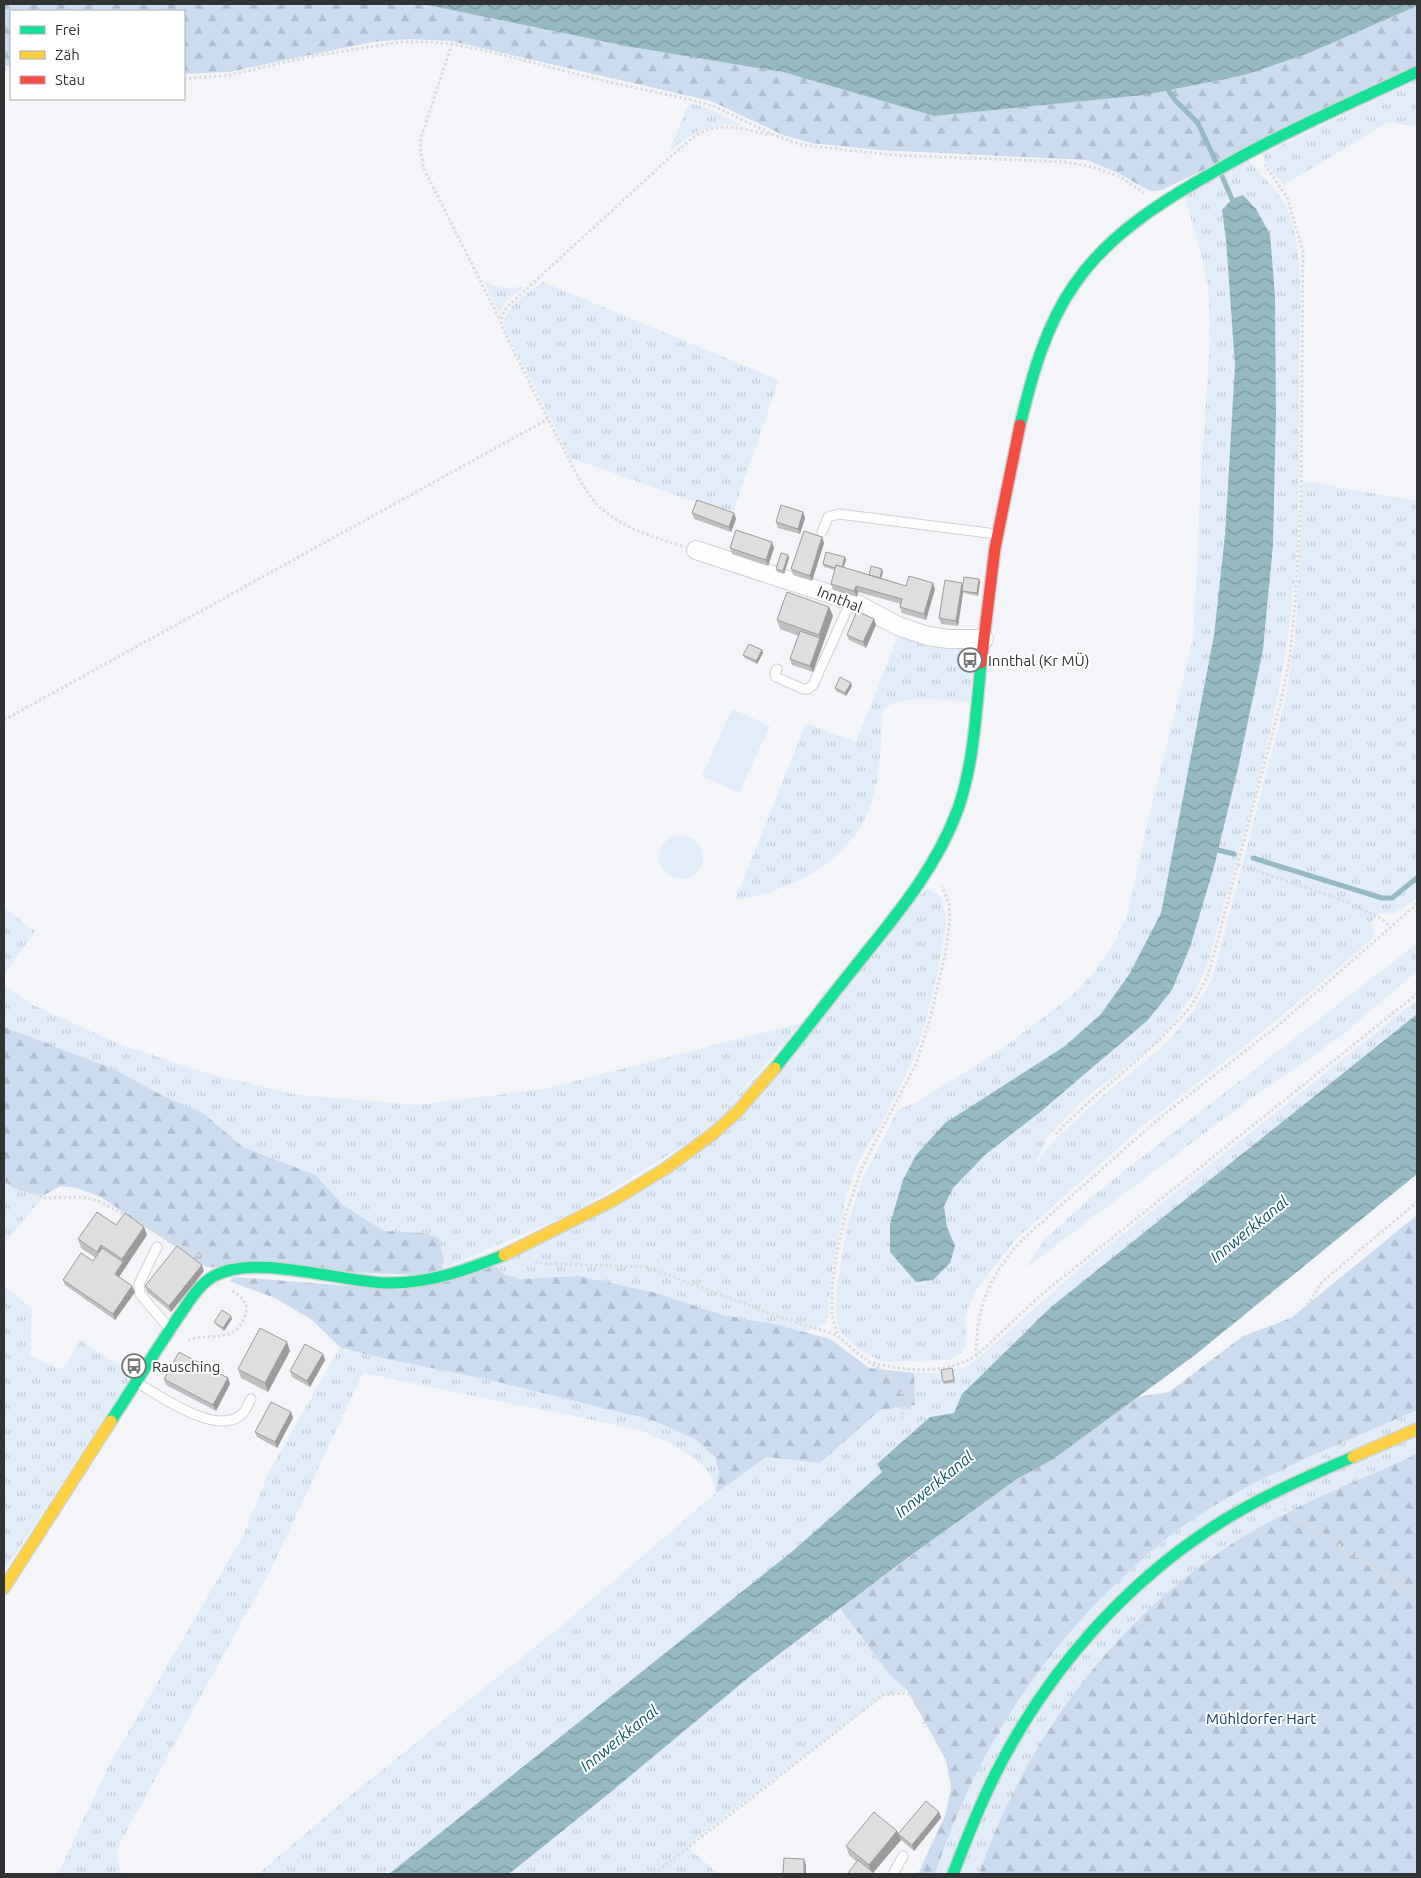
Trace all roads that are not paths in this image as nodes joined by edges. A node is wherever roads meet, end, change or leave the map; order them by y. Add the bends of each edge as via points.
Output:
1 (1417, 72) edge
2 (822, 532) dead end
3 (998, 534) junction
4 (696, 550) road end
5 (851, 602) junction
6 (984, 638) junction
7 (777, 669) dead end
8 (158, 1247) dead end
9 (170, 1329) junction
10 (135, 1382) junction
11 (251, 1399) dead end
12 (1417, 1428) edge
13 (4, 1588) edge
14 (904, 1856) dead end
15 (892, 1874) edge
16 (952, 1874) edge

1 - 3 street via 1253,149 1204,177 1156,207 1116,238 1092,262 1062,303 1039,355 1007,483
2 - 3 lane via 828,517 839,514
3 - 6 street
4 - 5 street, Innthal
5 - 6 street, Innthal via 898,626 928,636
5 - 7 lane via 813,685 802,689 776,677
6 - 9 street via 964,788 939,853 896,915 746,1103 702,1143 643,1184 523,1246 471,1268 442,1277 398,1283 283,1270 231,1270 217,1275 200,1290
8 - 9 lane via 139,1284 140,1294
9 - 10 street
10 - 11 lane via 191,1414 216,1420 240,1416
10 - 13 street
12 - 16 street via 1261,1500 1219,1524 1143,1581 1077,1649 1029,1714 982,1800
14 - 15 lane

